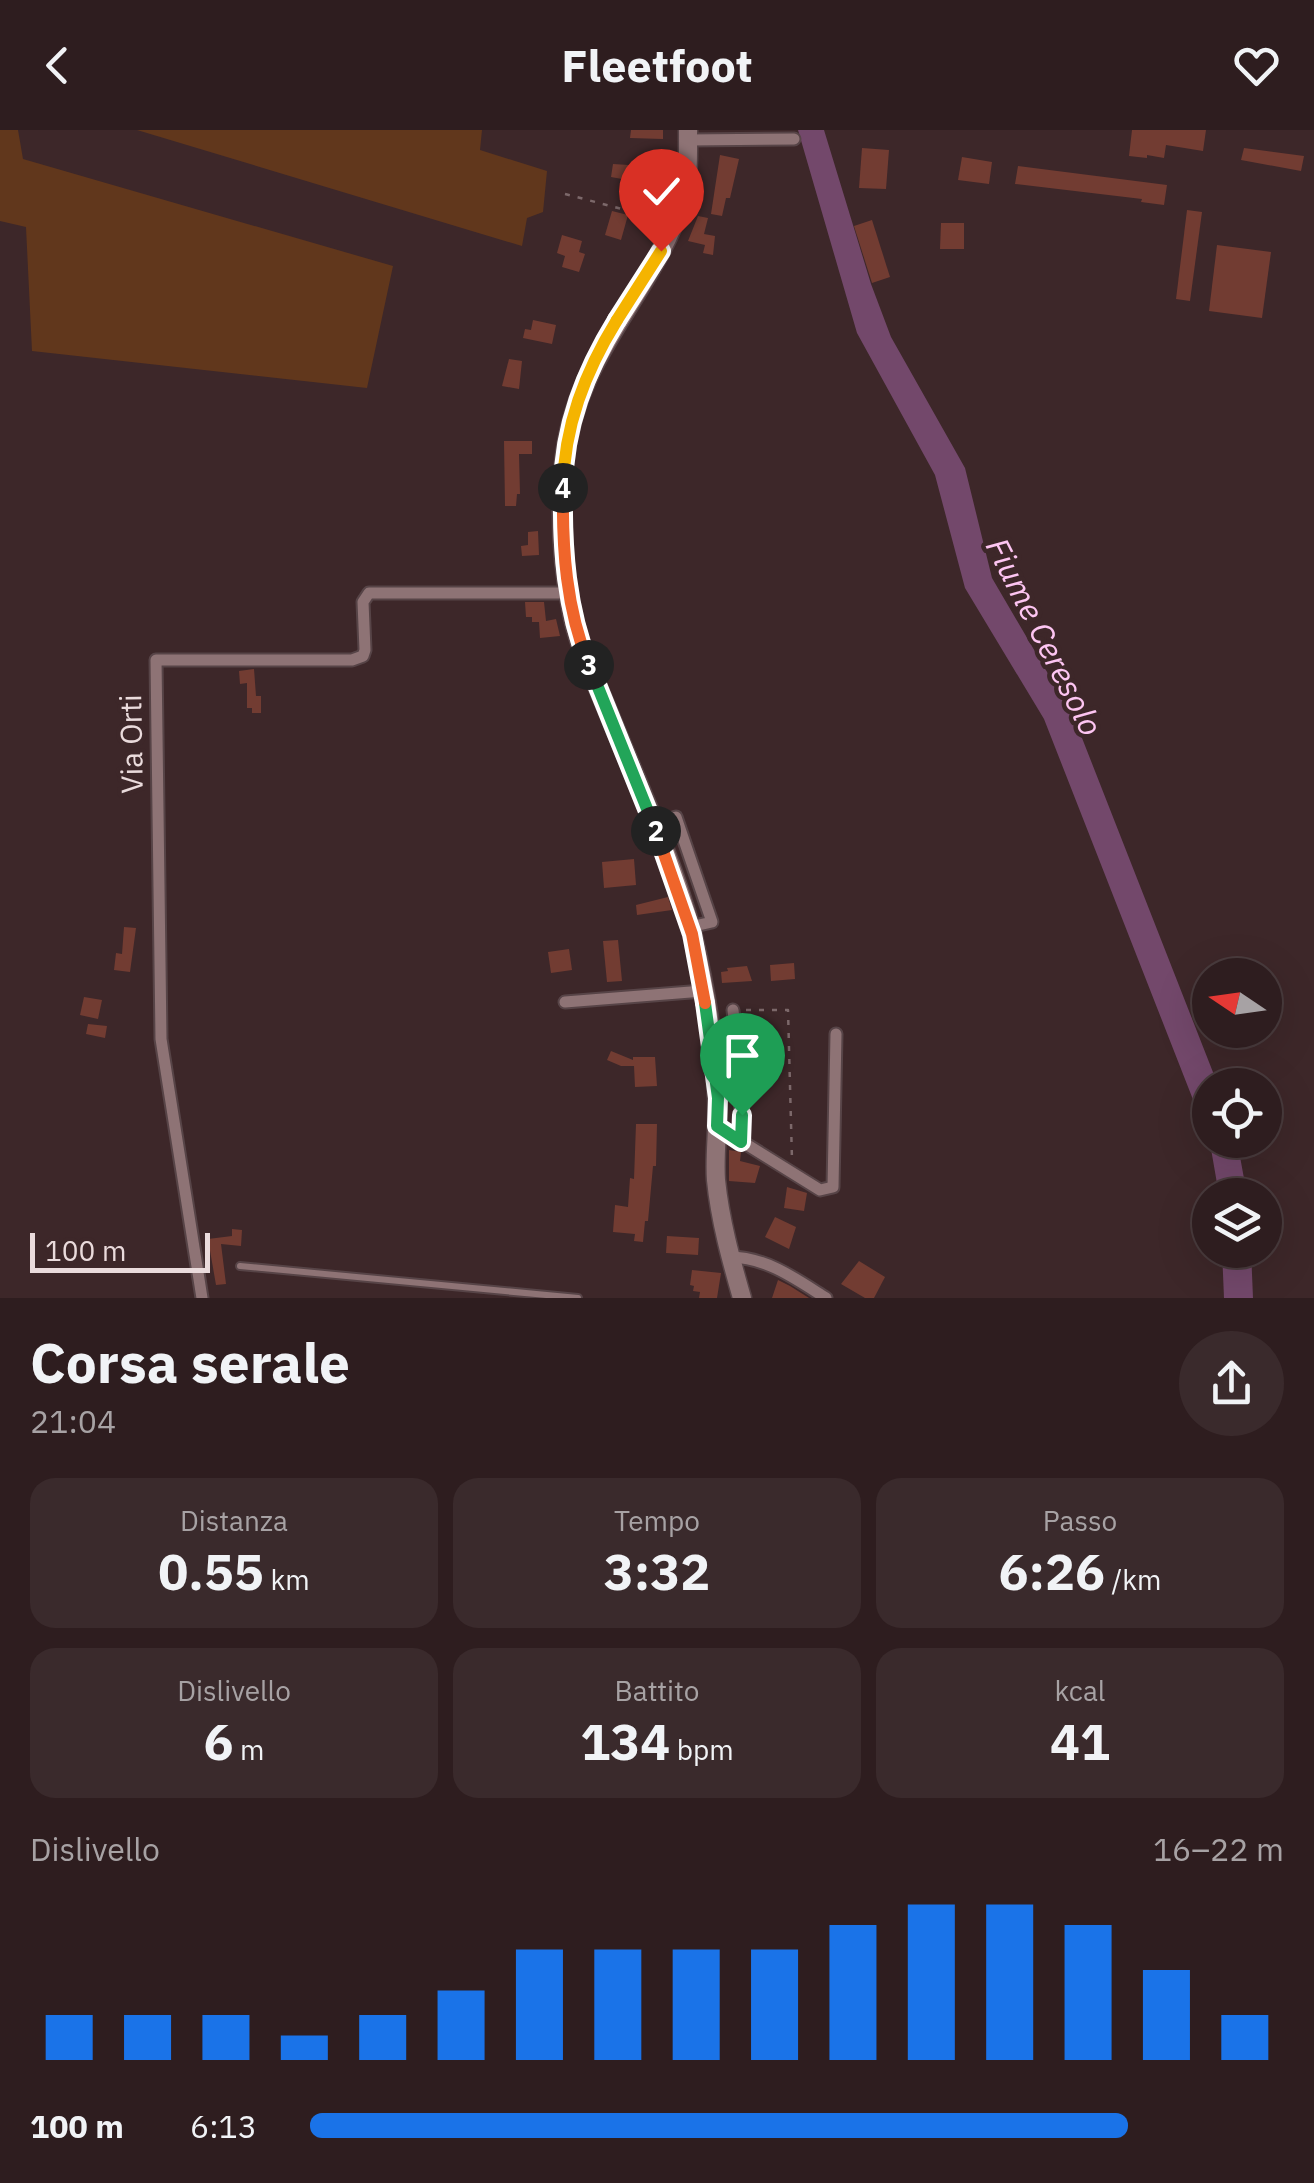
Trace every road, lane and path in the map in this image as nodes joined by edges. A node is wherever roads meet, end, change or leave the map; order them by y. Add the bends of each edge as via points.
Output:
1 (688, 135) edge
2 (794, 139) dead end
3 (565, 194) dead end
4 (674, 223) junction
5 (569, 593) junction
6 (703, 991) junction
7 (565, 1002) dead end
8 (733, 1010) joint
9 (836, 1034) dead end
10 (717, 1126) junction
11 (741, 1142) junction
12 (788, 1170) junction
13 (730, 1257) junction
14 (240, 1266) dead end
15 (202, 1298) edge
16 (578, 1298) edge
17 (742, 1298) edge
18 (826, 1298) edge

1 - 2 street
1 - 4 street via 684,194
3 - 4 path
4 - 5 street via 590,366 572,417 564,468
5 - 6 street via 586,658 690,928
5 - 15 street, Via Orti via 369,593 363,602 365,650 358,658 156,660 161,1039
6 - 7 street
6 - 10 street
8 - 11 street
8 - 12 path via 788,1010
9 - 12 street via 834,1184 820,1190
10 - 11 street
10 - 13 street via 716,1179
11 - 12 street
13 - 17 street
13 - 18 street via 781,1270
14 - 16 lane

